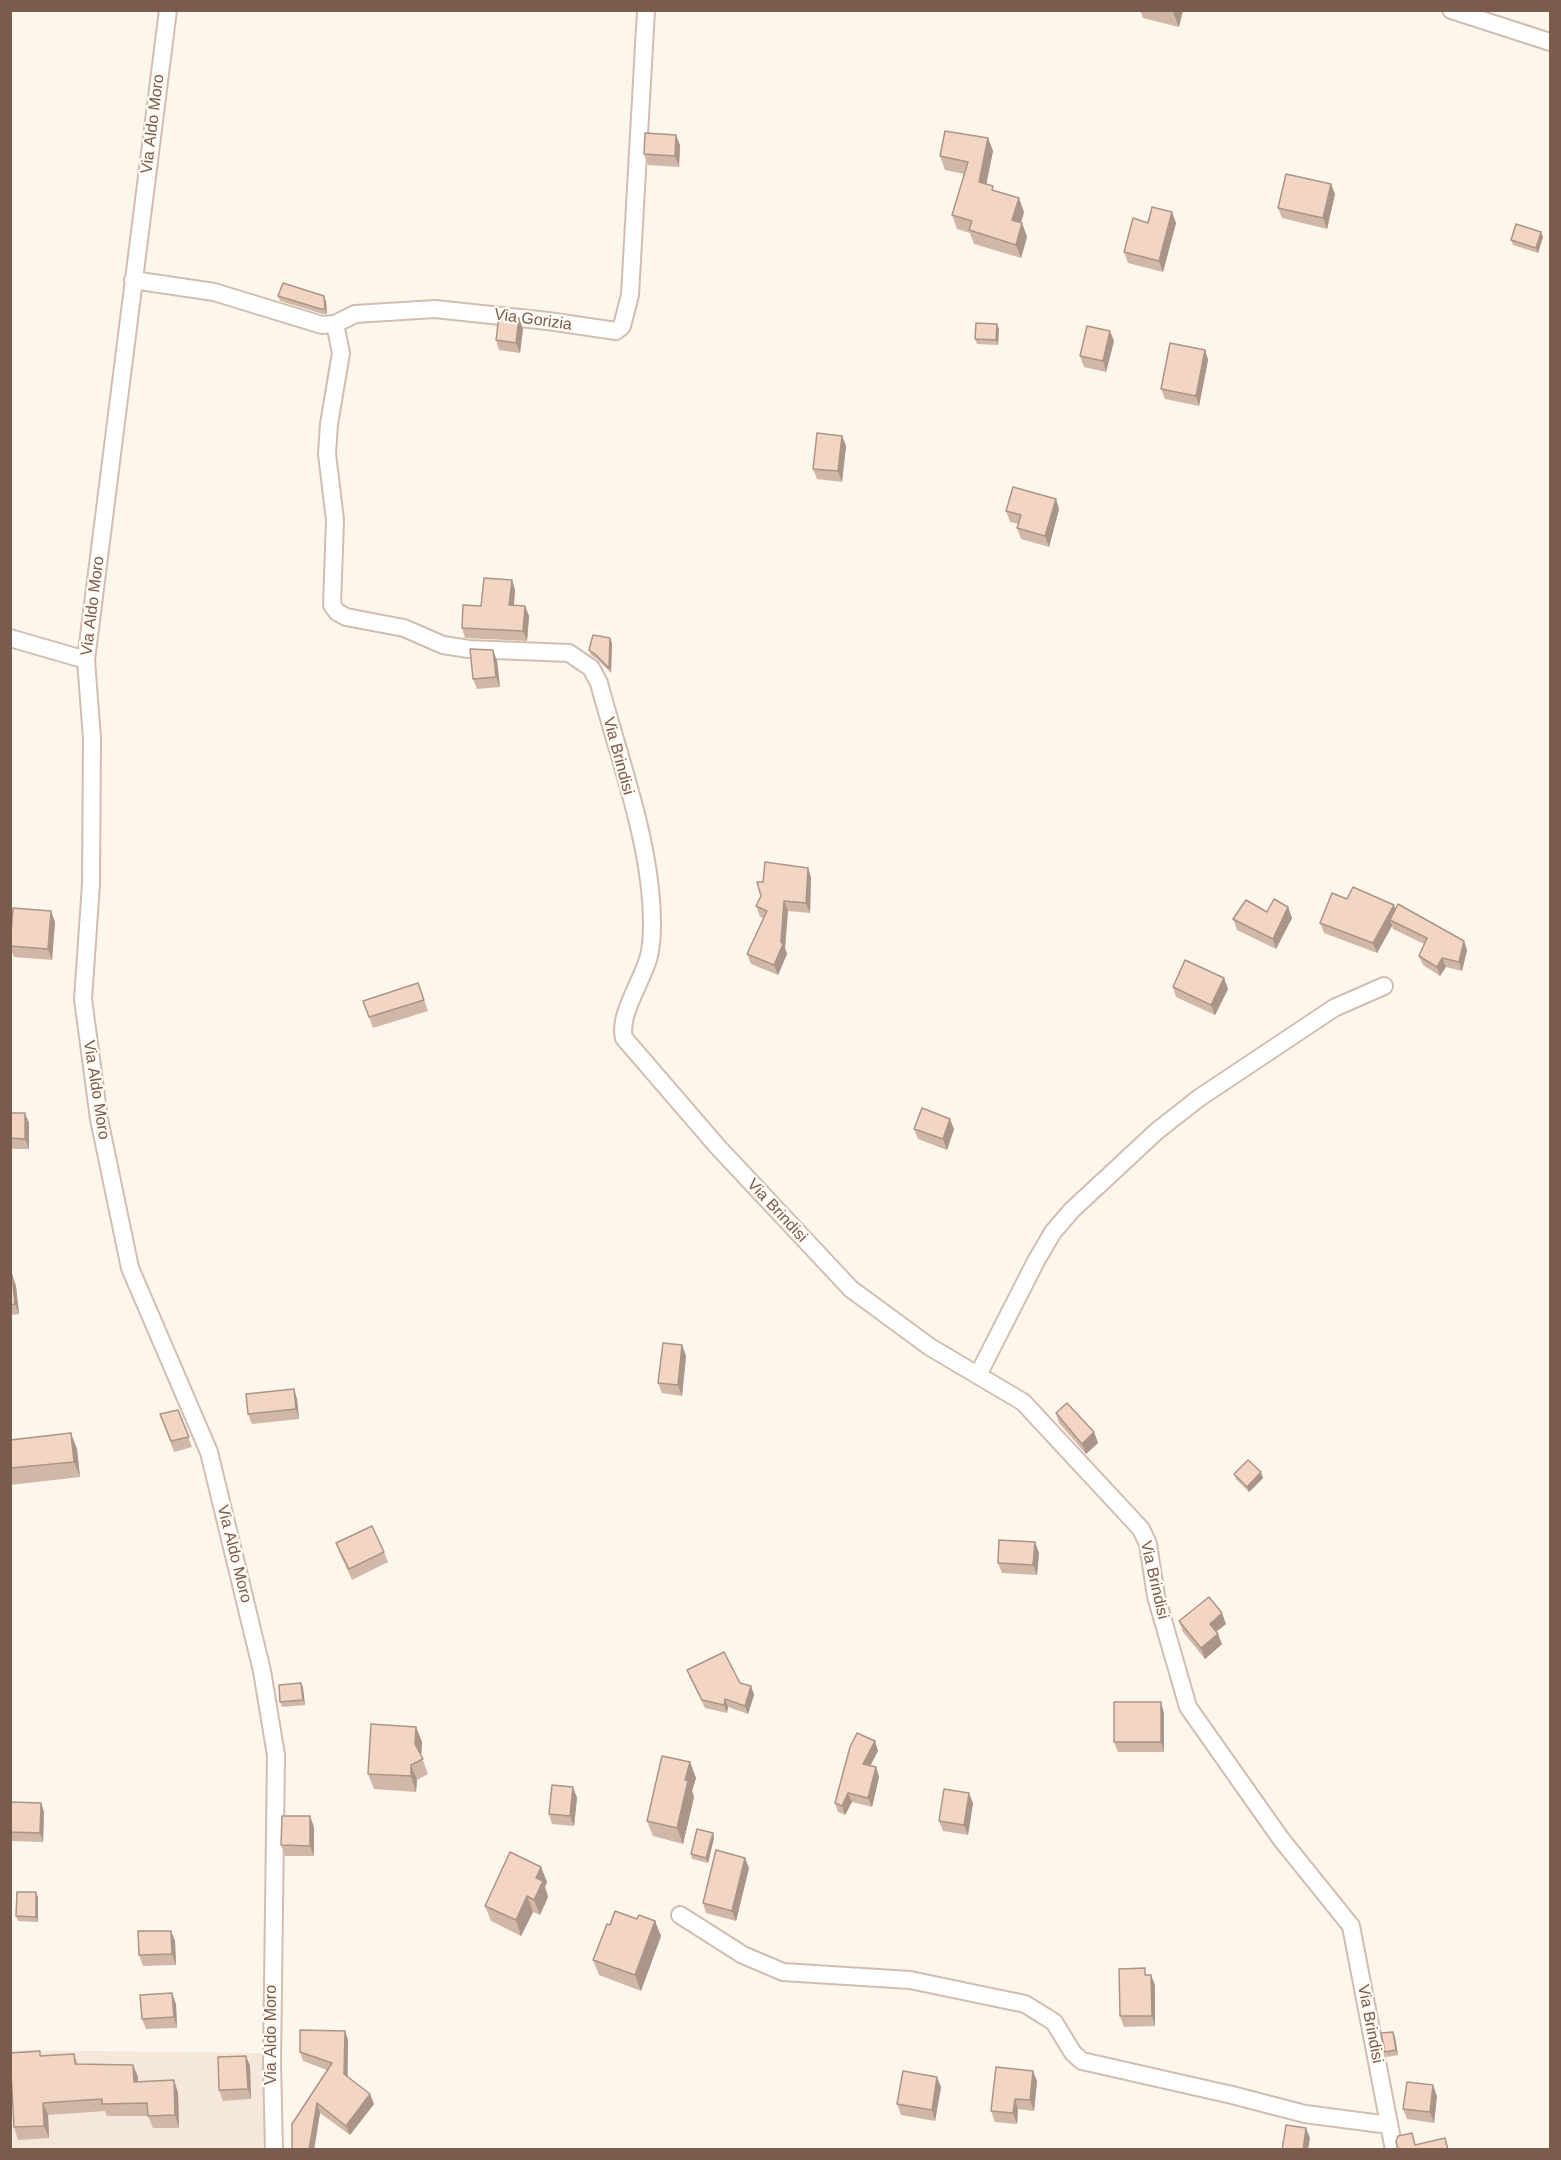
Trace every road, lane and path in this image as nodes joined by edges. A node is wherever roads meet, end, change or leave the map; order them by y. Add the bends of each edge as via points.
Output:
1 (168, 10) edge
2 (646, 10) edge
3 (1451, 10) edge
4 (1551, 42) edge
5 (133, 280) junction
6 (335, 324) junction
7 (10, 638) edge
8 (86, 660) junction
9 (1384, 986) dead end
10 (978, 1375) junction
11 (681, 1915) dead end
12 (1389, 2125) junction
13 (274, 2150) edge
14 (1394, 2150) edge

1 - 5 street, Via Aldo Moro
2 - 6 street, Via Gorizia via 630,295 622,326 616,331 435,309 356,314
3 - 4 street
5 - 6 street, Via Gorizia via 214,292 322,325
5 - 8 street, Via Aldo Moro
6 - 10 street, Via Brindisi via 341,353 327,454 335,520 332,605 346,617 404,628 443,645 569,653 591,668 599,683 644,850 652,924 649,956 622,1030 624,1038 717,1146 851,1290 930,1347
7 - 8 street
8 - 13 street, Via Aldo Moro via 92,739 91,884 83,999 99,1119 130,1268 209,1452 262,1671 276,1755
9 - 10 street via 1334,1008 1200,1098 1157,1131 1072,1210 1036,1261
10 - 12 street, Via Brindisi via 1023,1402 1141,1529 1188,1707 1281,1839 1352,1926
11 - 12 street via 743,1955 783,1972 910,1980 1025,2004 1054,2022 1082,2061 1305,2115
12 - 14 street, Via Brindisi

